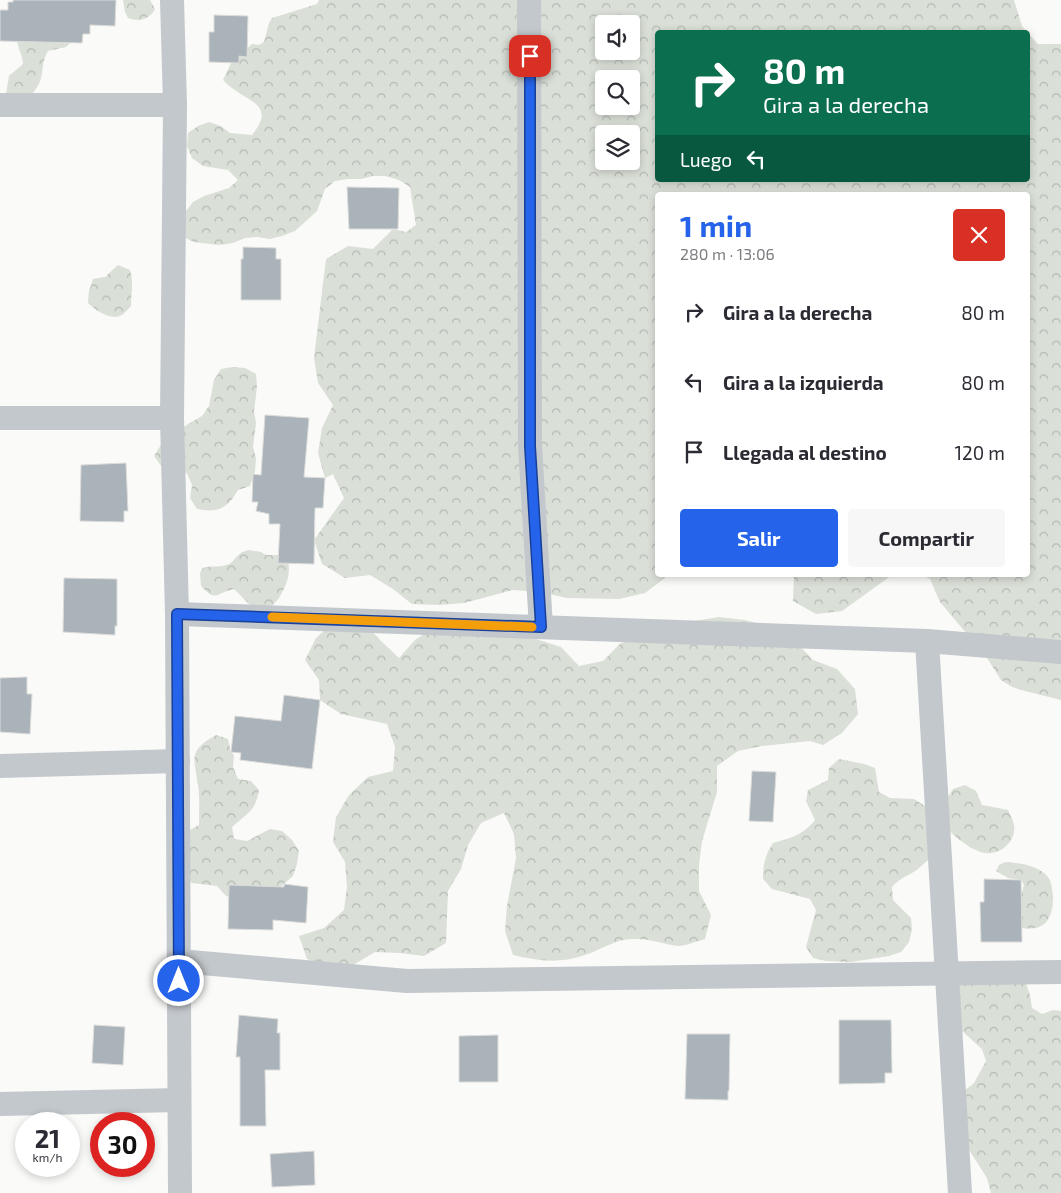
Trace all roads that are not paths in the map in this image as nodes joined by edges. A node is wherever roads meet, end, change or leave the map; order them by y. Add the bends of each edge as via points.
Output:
1 (172, 0) edge
2 (529, 0) edge
3 (176, 105) junction
4 (0, 106) edge
5 (0, 418) edge
6 (172, 418) junction
7 (177, 614) junction
8 (541, 627) junction
9 (927, 641) junction
10 (1061, 652) edge
11 (178, 761) junction
12 (0, 766) edge
13 (179, 961) junction
14 (947, 972) junction
15 (1061, 972) edge
16 (179, 1100) junction
17 (0, 1104) edge
18 (180, 1193) edge
19 (960, 1193) edge

1 - 3 street
2 - 8 street via 530,446
3 - 4 street
3 - 6 street
5 - 6 street
6 - 7 street
7 - 8 street
7 - 11 street
8 - 9 street
9 - 10 street
9 - 14 street
11 - 12 street
11 - 13 street
13 - 14 street via 407,981
13 - 16 street
14 - 15 street
14 - 19 street
16 - 17 street
16 - 18 street

